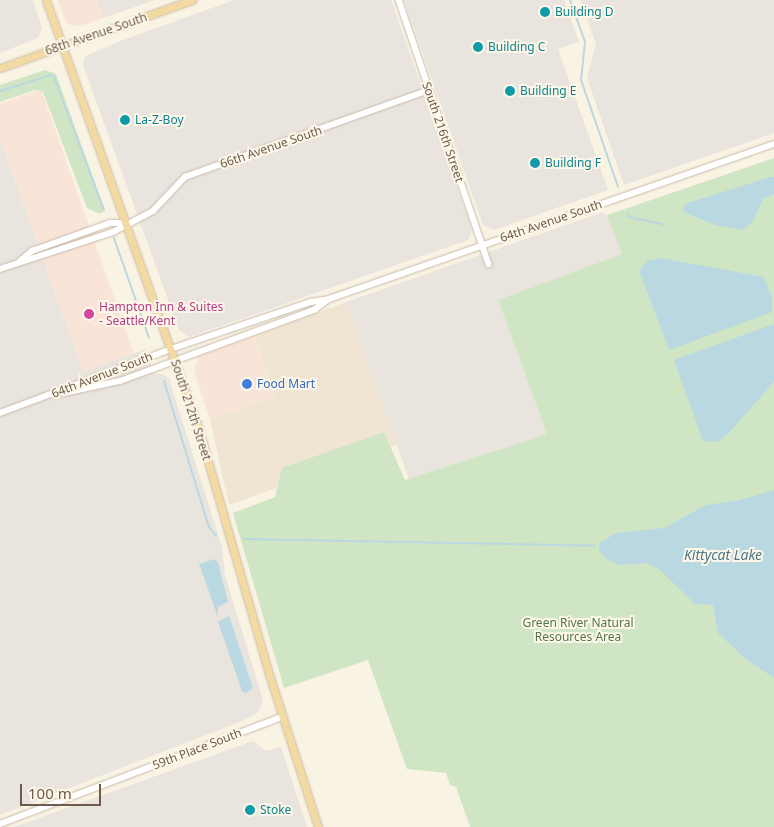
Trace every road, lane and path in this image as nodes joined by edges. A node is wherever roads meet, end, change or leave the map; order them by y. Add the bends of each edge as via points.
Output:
1 (46, 0) edge
2 (192, 0) edge
3 (399, 0) edge
4 (62, 46) junction
5 (0, 68) edge
6 (429, 90) junction
7 (774, 144) edge
8 (127, 223) junction
9 (482, 245) junction
10 (19, 262) junction
11 (489, 264) dead end
12 (0, 269) edge
13 (329, 299) junction
14 (171, 349) junction
15 (175, 361) junction
16 (45, 397) junction
17 (0, 413) edge
18 (282, 717) junction
19 (0, 824) edge
20 (318, 827) edge

1 - 4 main road, South 212th Street
2 - 4 main road, 68th Avenue South
3 - 6 street, South 216th Street
4 - 5 main road, 68th Avenue South
4 - 8 main road, South 212th Street
6 - 8 street, 66th Avenue South via 184,178 153,211
6 - 9 street, South 216th Street
7 - 9 street, 64th Avenue South
8 - 10 street, 66th Avenue South via 113,232
8 - 10 street, 66th Avenue South via 110,223 87,231 32,251
8 - 14 main road, South 212th Street
9 - 11 street, South 216th Street
9 - 13 street, 64th Avenue South
10 - 12 street, 66th Avenue South
13 - 14 street, 64th Avenue South via 311,302
13 - 15 street, 64th Avenue South via 314,310
14 - 15 main road, South 212th Street
14 - 16 street, 64th Avenue South
15 - 16 street, 64th Avenue South via 120,381
15 - 18 main road, South 212th Street via 197,423
16 - 17 street, 64th Avenue South
18 - 19 street, 59th Place South
18 - 20 main road, South 212th Street

